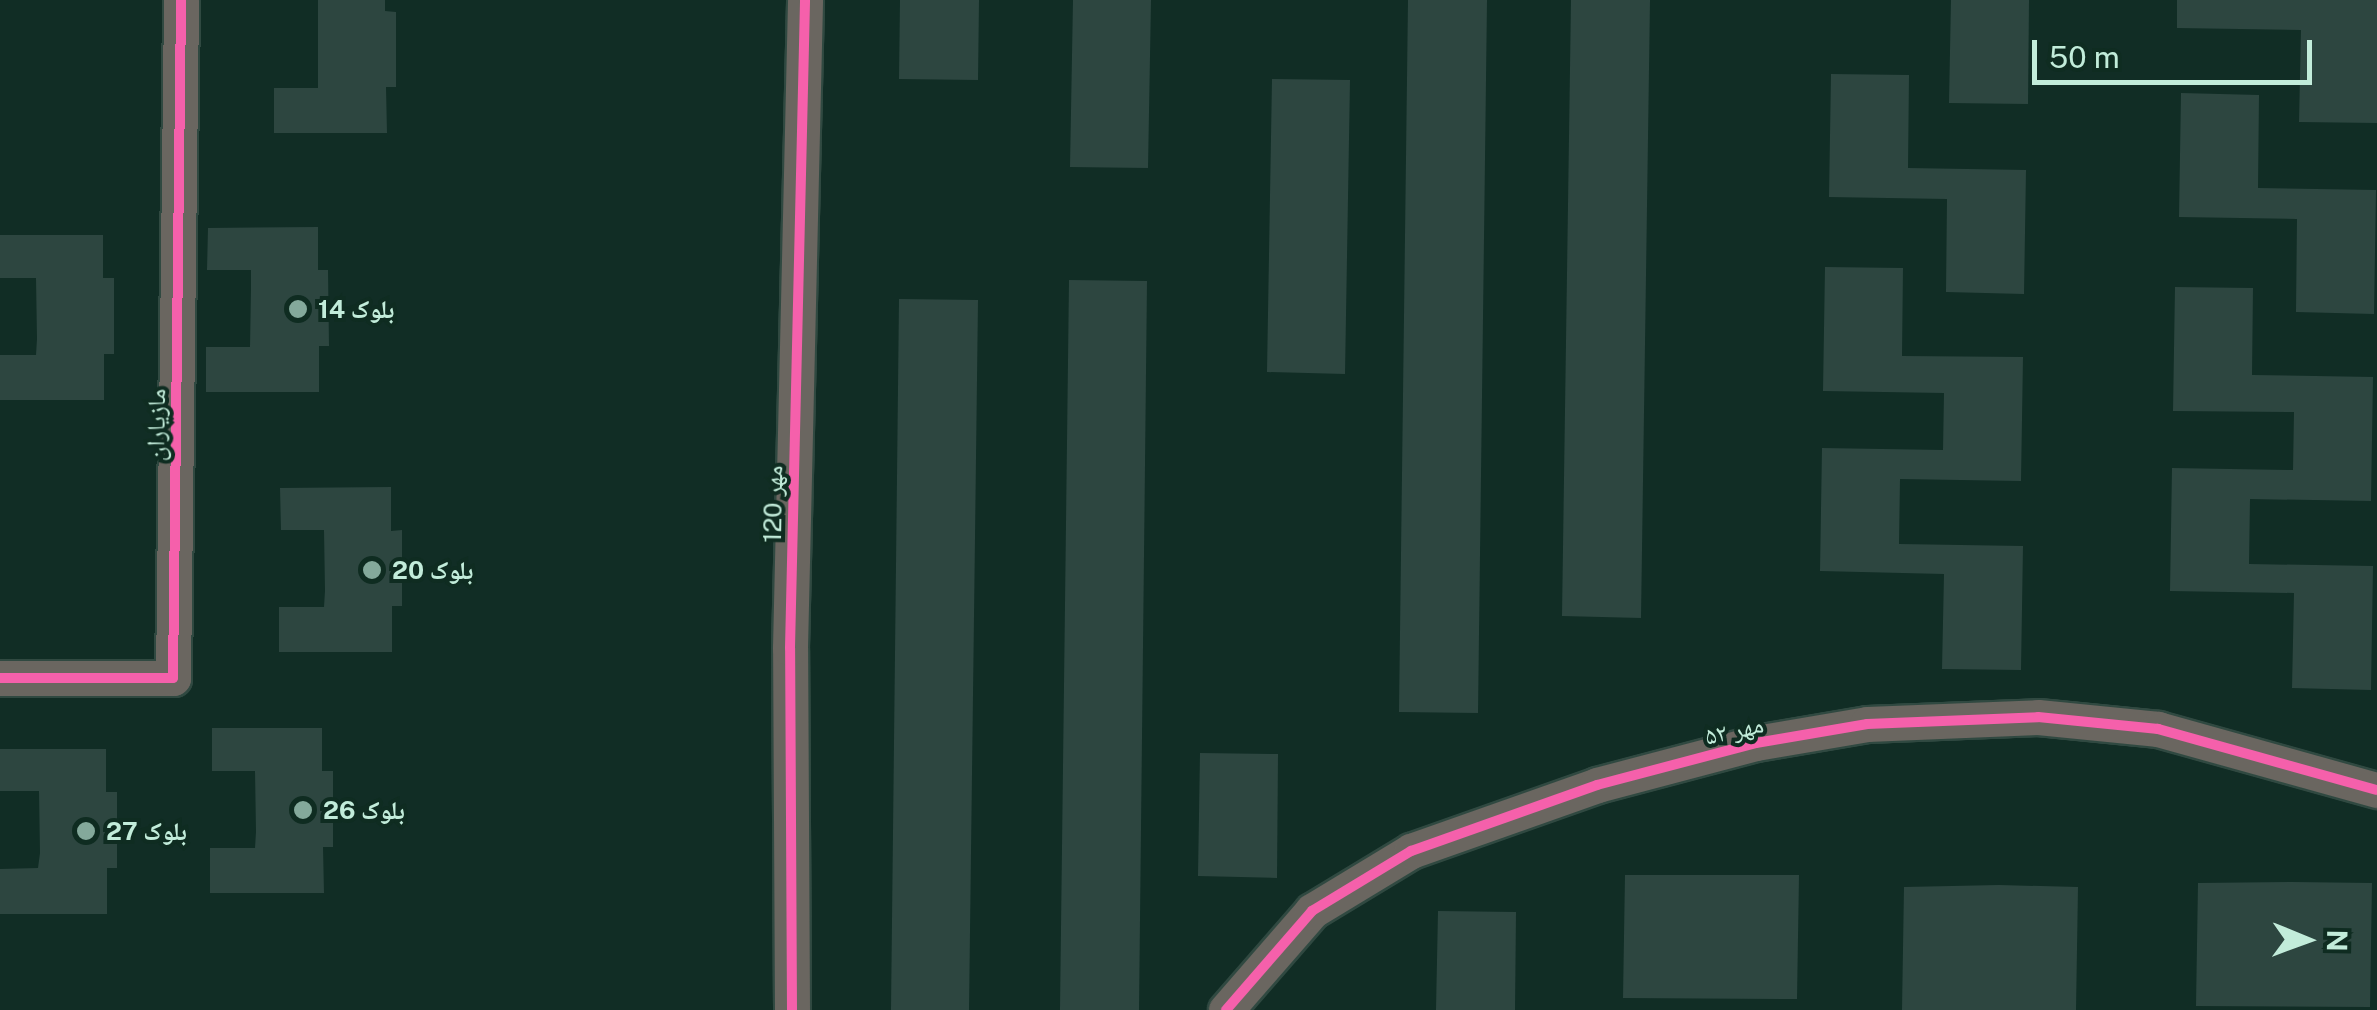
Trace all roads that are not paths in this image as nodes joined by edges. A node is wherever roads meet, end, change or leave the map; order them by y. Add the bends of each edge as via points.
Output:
1 (181, 0) edge
2 (805, 0) edge
3 (0, 678) edge
4 (2377, 790) edge
5 (792, 1010) edge
6 (1226, 1010) edge

1 - 3 street, مازیاران via 173,678
2 - 5 street, مهر 120 via 790,648
4 - 6 street, مهر ۵۲ via 2158,729 2038,717 1867,724 1756,744 1597,785 1411,851 1312,911

